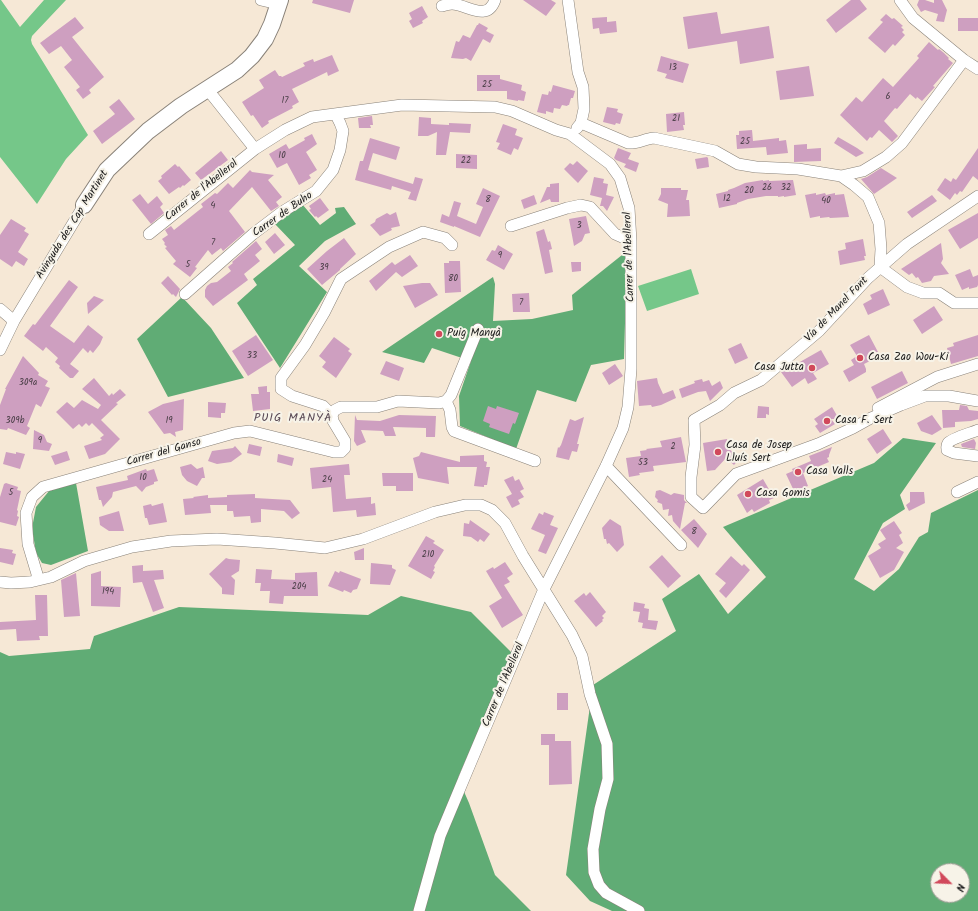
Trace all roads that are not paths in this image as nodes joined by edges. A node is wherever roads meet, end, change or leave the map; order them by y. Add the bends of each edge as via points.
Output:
1 (261, 0) edge
2 (495, 0) edge
3 (568, 0) edge
4 (900, 0) edge
5 (279, 2) edge
6 (442, 6) dead end
7 (964, 60) junction
8 (978, 69) edge
9 (208, 90) junction
10 (336, 115) junction
11 (581, 123) junction
12 (570, 134) junction
13 (255, 149) junction
14 (841, 176) junction
15 (978, 196) edge
16 (84, 205) joint
17 (511, 226) dead end
18 (149, 234) dead end
19 (631, 241) junction
20 (452, 245) dead end
21 (880, 267) junction
22 (185, 294) dead end
23 (978, 302) edge
24 (0, 310) edge
25 (14, 321) junction
26 (478, 329) dead end
27 (0, 350) edge
28 (978, 364) edge
29 (446, 401) junction
30 (978, 401) edge
31 (332, 415) junction
32 (871, 418) junction
33 (978, 430) edge
34 (978, 456) edge
35 (535, 461) dead end
36 (606, 466) junction
37 (978, 482) edge
38 (957, 492) dead end
39 (680, 545) dead end
40 (38, 580) junction
41 (0, 582) edge
42 (544, 589) junction
43 (419, 911) edge
44 (639, 911) edge

1 - 5 street
2 - 6 street via 489,9 482,12 452,4
3 - 11 street via 578,72 583,87 584,109
4 - 7 street via 914,18
5 - 9 street, Avinguda des Cap Martinet via 265,39 252,56
7 - 8 street
7 - 14 street via 902,143 886,157 863,171
9 - 13 street
9 - 16 street, Avinguda des Cap Martinet via 181,106 148,131 107,170
10 - 12 street, Carrer de l'Abellerol via 402,105 495,107
10 - 13 street, Carrer de l'Abellerol via 312,117
10 - 22 street, Carrer de Buho via 343,131 340,150 332,170 316,192 282,212 253,234
11 - 12 street
11 - 14 street via 628,143 636,144 654,138 715,151 738,164
12 - 19 street, Carrer de l'Abellerol via 610,164 620,178 629,208
13 - 18 street, Carrer de l'Abellerol
14 - 21 street via 868,196 879,223
15 - 21 street, Vía de Manel Font via 907,244
16 - 25 street, Avinguda des Cap Martinet
17 - 19 street via 581,205 590,207 615,234
19 - 36 street, Carrer de l'Abellerol via 631,369 628,407 623,428
20 - 31 street via 445,238 422,232 389,247 341,279 324,313 281,378 281,389 292,396 323,406
21 - 23 street via 907,287 923,293 939,293 954,303
21 - 32 street, Vía de Manel Font via 819,331 761,380 734,393 720,405 694,420 691,497 704,508 736,474 818,444
24 - 25 street
25 - 27 street, Avinguda des Cap Martinet
26 - 29 street via 451,396
28 - 32 street via 937,377 906,392 872,411
29 - 31 street via 398,401 377,407 341,407
29 - 35 street via 454,431
30 - 32 street via 949,396 925,396
31 - 40 street, Carrer del Ganso via 345,441 345,448 341,452 250,431 234,433 42,487 32,497 26,513 28,544
33 - 34 street via 954,440 947,446 947,450 954,453
36 - 39 street
36 - 42 street, Carrer de l'Abellerol
37 - 38 street
40 - 41 street
40 - 42 street via 51,577 84,561 132,547 217,538 325,548 363,539 435,512 465,505 481,505 492,510 505,523
42 - 43 street, Carrer de l'Abellerol via 440,836
42 - 44 street via 582,656 590,694 607,744 608,778 593,849 594,872 599,885 606,893

